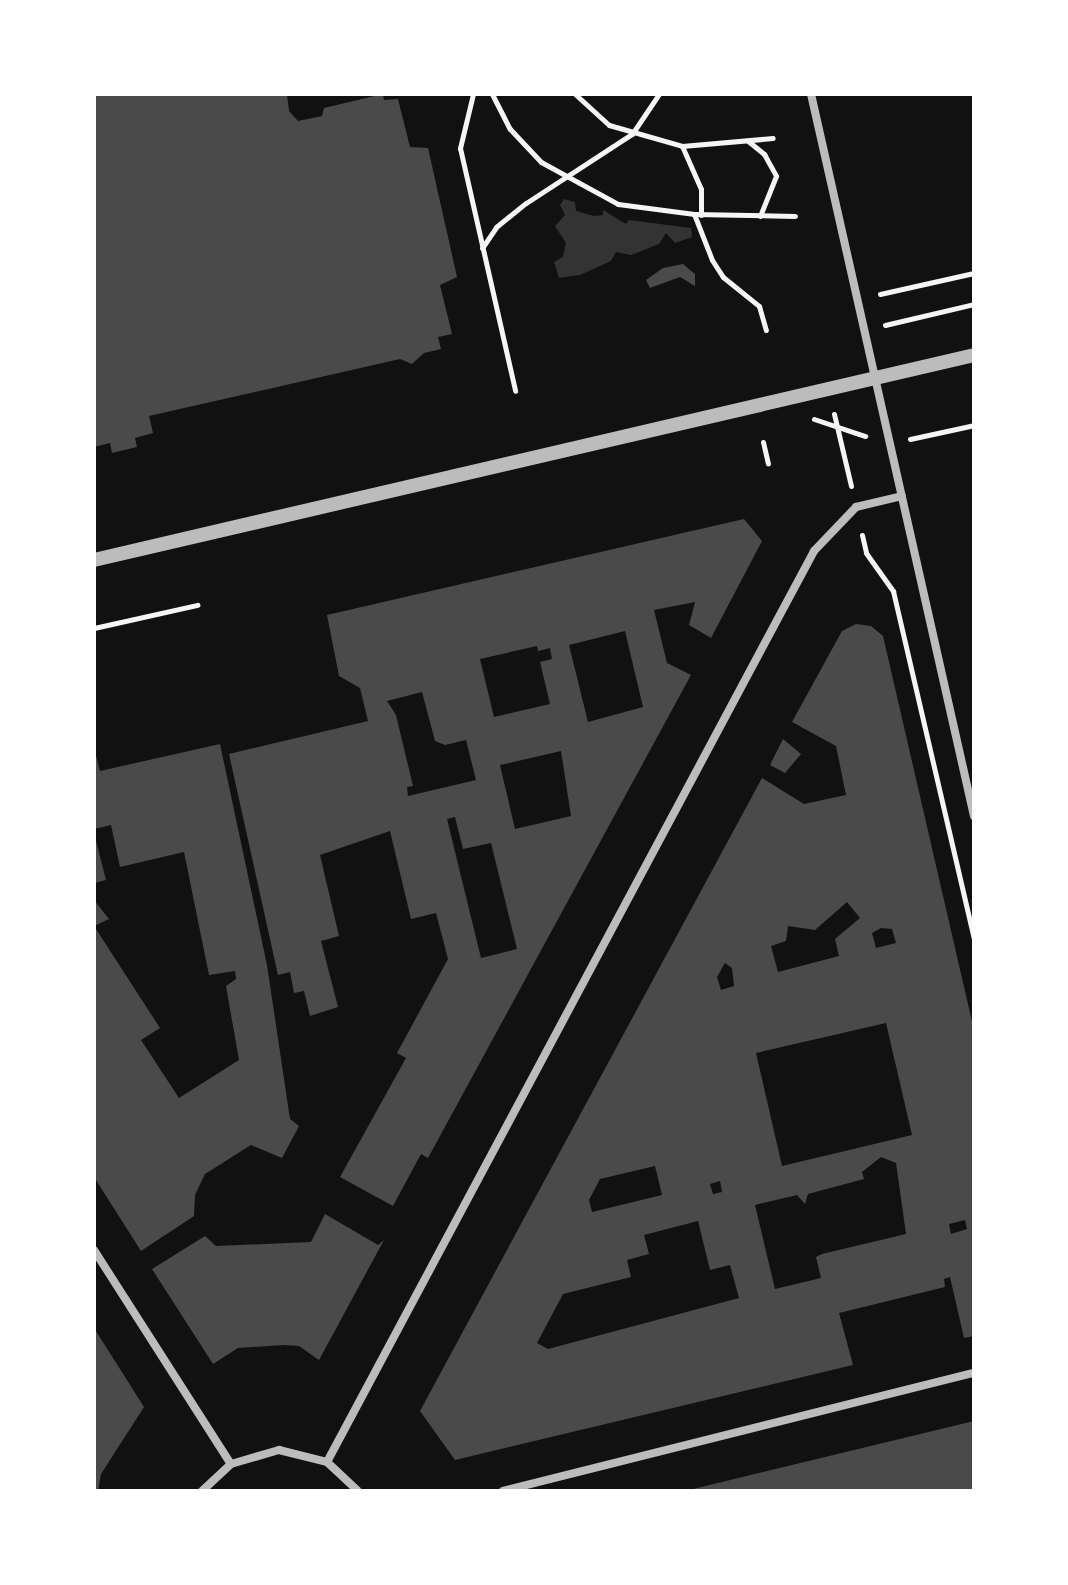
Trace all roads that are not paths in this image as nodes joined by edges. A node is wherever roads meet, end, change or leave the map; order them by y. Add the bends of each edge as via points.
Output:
1 (811, 94) edge
2 (974, 355) edge
3 (876, 379) junction
4 (902, 496) junction
5 (94, 560) edge
6 (974, 816) edge
7 (94, 1250) edge
8 (974, 1373) edge
9 (327, 1462) junction
10 (231, 1464) junction
11 (202, 1491) edge
12 (358, 1491) edge
13 (503, 1491) edge

1 - 3 street
2 - 3 street
3 - 4 street
3 - 5 street
4 - 6 street
4 - 9 street via 856,507 814,551
7 - 10 street
8 - 13 street
9 - 10 street via 279,1450
9 - 12 street
10 - 11 street

